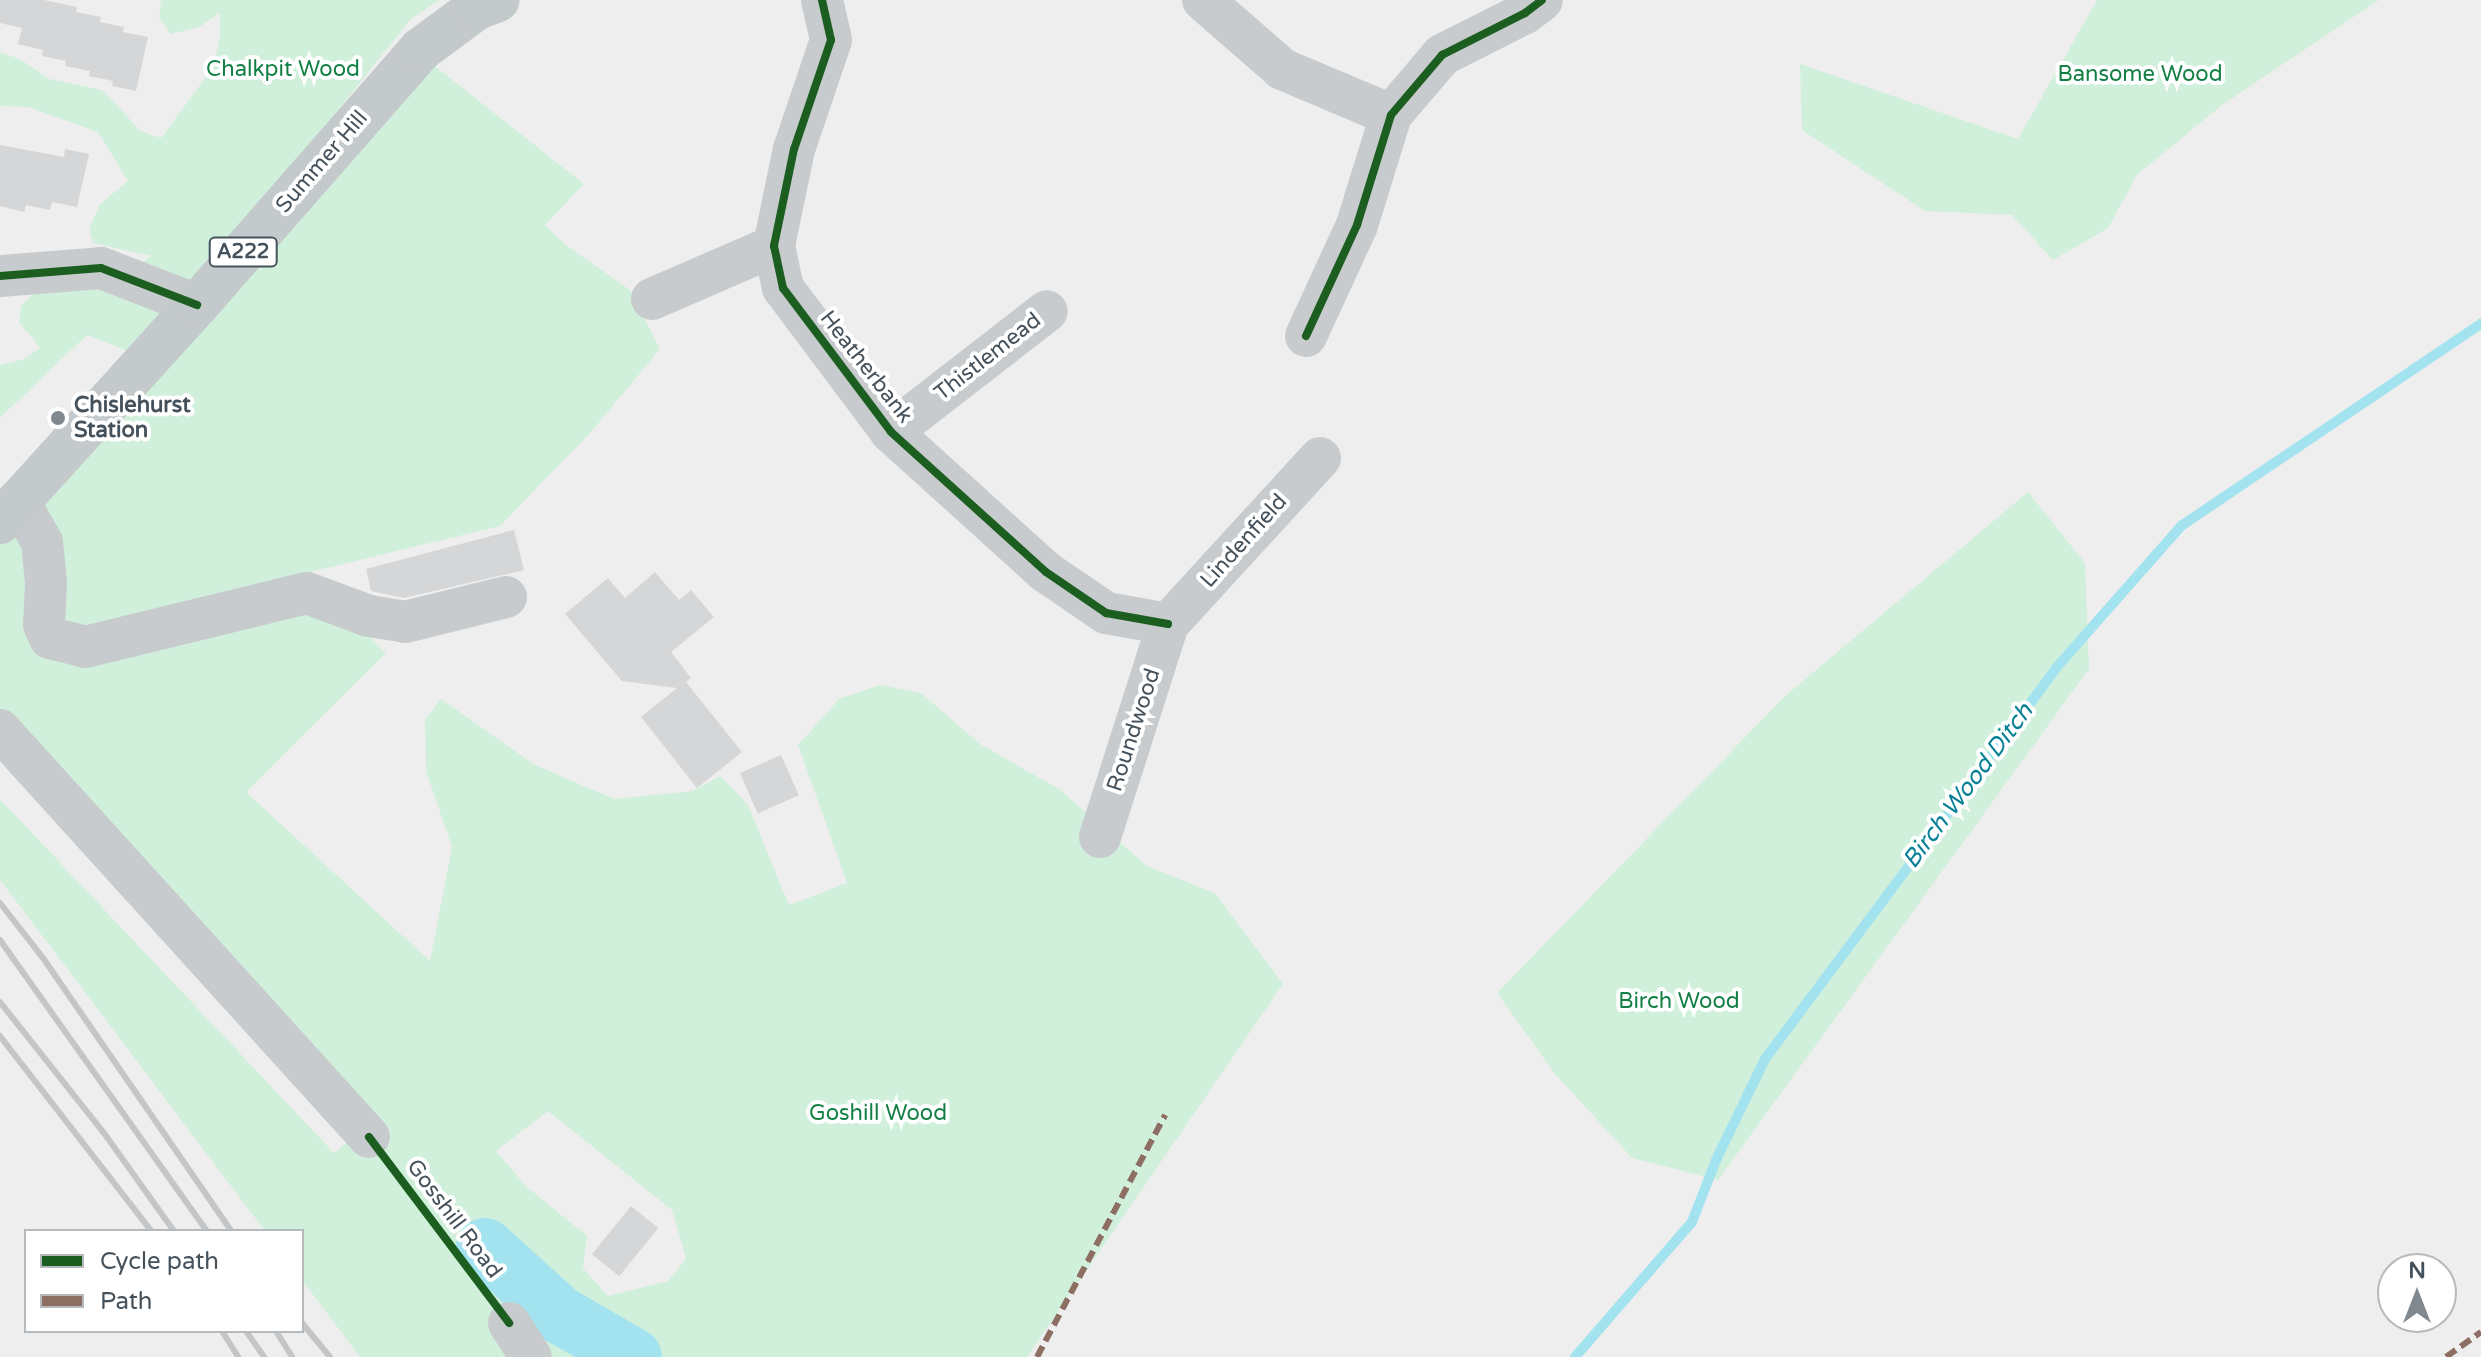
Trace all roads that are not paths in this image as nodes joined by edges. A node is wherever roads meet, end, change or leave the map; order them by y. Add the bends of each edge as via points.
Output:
1 (498, 0) edge
2 (822, 0) edge
3 (1203, 0) edge
4 (1542, 0) edge
5 (1391, 115) junction
6 (774, 246) junction
7 (0, 276) edge
8 (652, 299) dead end
9 (197, 305) junction
10 (1047, 311) dead end
11 (1306, 336) dead end
12 (891, 432) junction
13 (1320, 458) dead end
14 (9, 511) edge
15 (506, 597) dead end
16 (1168, 624) junction
17 (0, 730) edge
18 (1100, 837) dead end
19 (369, 1137) dead end

1 - 9 main road, Summer Hill / A222 via 477,8 420,50
2 - 6 street, Heatherbank via 831,40 794,149
3 - 5 street via 1282,69
4 - 5 street via 1442,55
5 - 11 street via 1357,225
6 - 8 street
6 - 12 street, Heatherbank via 783,288
7 - 9 street via 101,268
9 - 14 main road, Summer Hill / A222
10 - 12 street, Thistlemead
12 - 16 street, Heatherbank via 1046,572 1106,613
13 - 16 street, Lindenfield
14 - 15 street via 42,542 44,625 50,638 85,647 307,593 369,616 405,622
16 - 18 street, Roundwood
17 - 19 street

